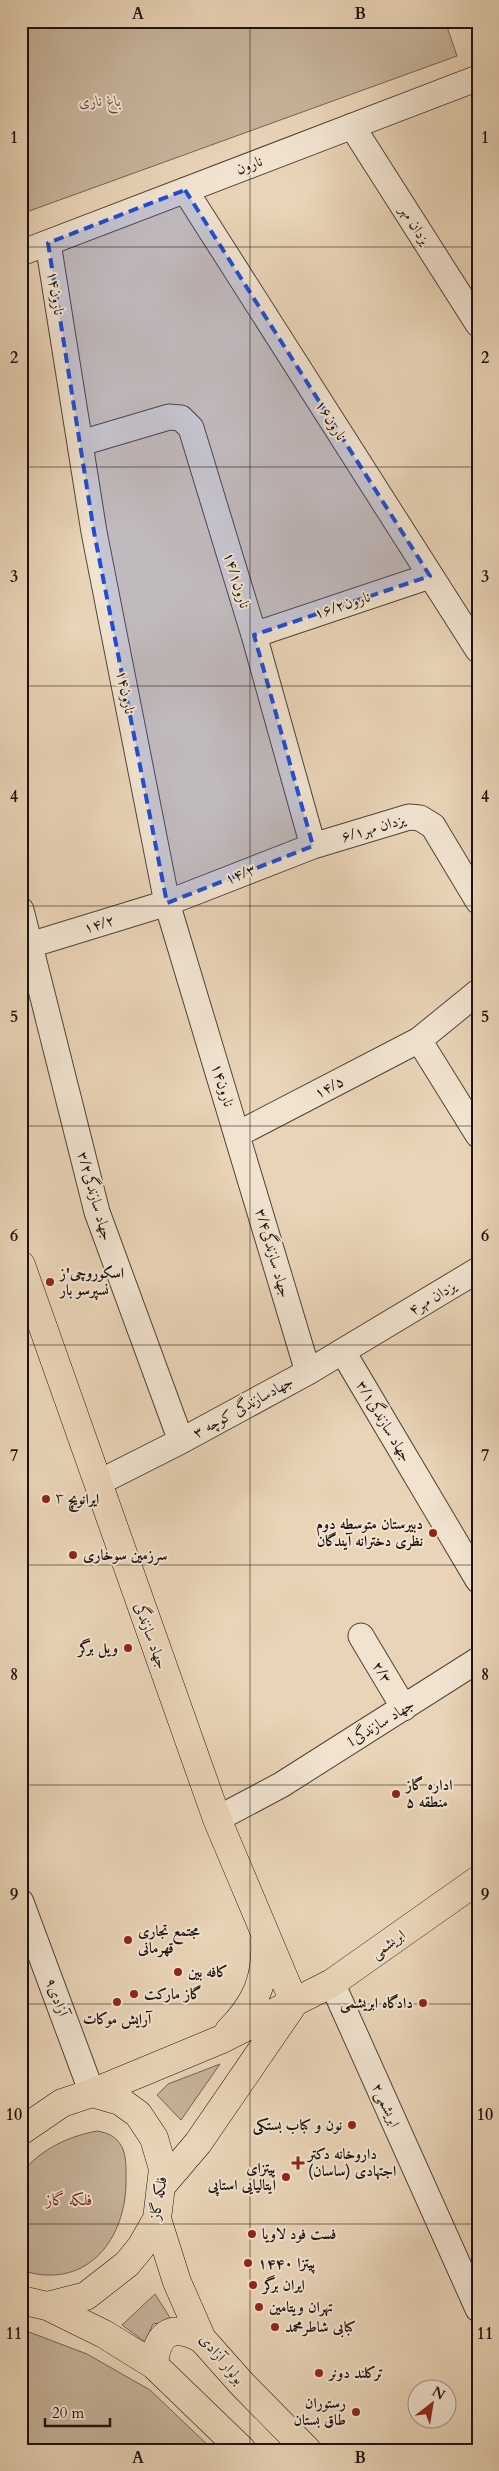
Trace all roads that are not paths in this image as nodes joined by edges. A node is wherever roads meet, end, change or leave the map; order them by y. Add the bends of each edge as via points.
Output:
1 (478, 78) edge
2 (352, 126) junction
3 (185, 190) junction
4 (48, 243) junction
5 (21, 253) edge
6 (478, 324) edge
7 (81, 443) junction
8 (430, 576) junction
9 (254, 635) junction
10 (478, 650) edge
11 (313, 846) junction
12 (478, 901) edge
13 (167, 903) junction
14 (21, 910) edge
15 (30, 945) junction
16 (478, 992) edge
17 (419, 1040) junction
18 (238, 1134) junction
19 (478, 1135) edge
20 (21, 1265) edge
21 (478, 1270) edge
22 (386, 1326) joint
23 (343, 1352) junction
24 (308, 1372) junction
25 (181, 1441) junction
26 (98, 1483) junction
27 (478, 1580) edge
28 (361, 1636) dead end
29 (478, 1660) edge
30 (404, 1708) junction
31 (217, 1819) junction
32 (478, 1880) edge
33 (21, 1902) edge
34 (265, 1936) junction
35 (332, 1983) junction
36 (294, 2002) junction
37 (222, 2039) junction
38 (92, 2093) junction
39 (21, 2131) edge
40 (163, 2184) junction
41 (157, 2219) junction
42 (475, 2297) edge
43 (21, 2300) edge
44 (47, 2306) junction
45 (202, 2339) junction
46 (154, 2365) junction
47 (242, 2450) edge
48 (307, 2450) edge

1 - 2 street, نارون
2 - 3 street, نارون
2 - 6 street, یزدان مهر
3 - 4 street, نارون
3 - 8 street, نارون۱۶
4 - 5 street, نارون
4 - 7 street, نارون۱۴
7 - 9 street, ۱۴/۱نارون via 169,417 181,418 191,428
7 - 13 street, نارون۱۴ via 94,532
8 - 9 street, ۱۶/۲نارون
8 - 10 street, نارون۱۶
9 - 11 street, ۱۴/۱نارون
11 - 12 street, ۶/۱یزدان مهر via 409,817 420,818 434,826
11 - 13 street, ۱۴/۳
13 - 15 street, ۱۴/۲
13 - 18 street, نارون۱۴
14 - 15 street, ۳/۲جهاد سازندگی
15 - 25 street, ۳/۲جهاد سازندگی via 97,1212
16 - 17 street, ۱۴/۵
17 - 18 street, ۱۴/۵
17 - 19 street
18 - 24 street, ۳/۴جهاد سازندگی
20 - 26 main road, جهاد سازندگی
21 - 22 street, یزدان مهر۴
22 - 23 street, جهادسازندگی کوچه ۳
23 - 24 street, جهادسازندگی کوچه ۳
23 - 27 street, ۳/۱جهاد سازندگی
24 - 25 street, جهادسازندگی کوچه ۳
25 - 26 street, جهادسازندگی کوچه ۳
26 - 31 main road, جهاد سازندگی
28 - 30 street, ۲/۳
29 - 30 street, 1جهاد سازندگی
30 - 31 street, 1جهاد سازندگی via 281,1785
31 - 34 main road, جهاد سازندگی
32 - 35 main road, ابریشمی
33 - 38 street, آزادی۹
34 - 36 main road, جهاد سازندگی
34 - 37 main road via 264,1976 242,2018
35 - 36 main road, ابریشمی
35 - 42 street, ابریشمی۲
36 - 37 main road, ابریشمی
36 - 40 main road via 198,2143
37 - 38 main road, ابریشمی
38 - 39 main road via 62,2103
38 - 40 main road, فلکه گاز via 120,2101 138,2114 154,2138 163,2169
40 - 41 main road, فلکه گاز
41 - 44 main road, فلکه گاز via 141,2247 108,2281 86,2296
41 - 45 main road, بولوار آزادی via 177,2282
43 - 44 main road, فلکه گاز
44 - 46 main road via 104,2334
45 - 46 main road via 186,2330 168,2333 155,2346
45 - 48 main road, بولوار آزادی
46 - 47 main road

